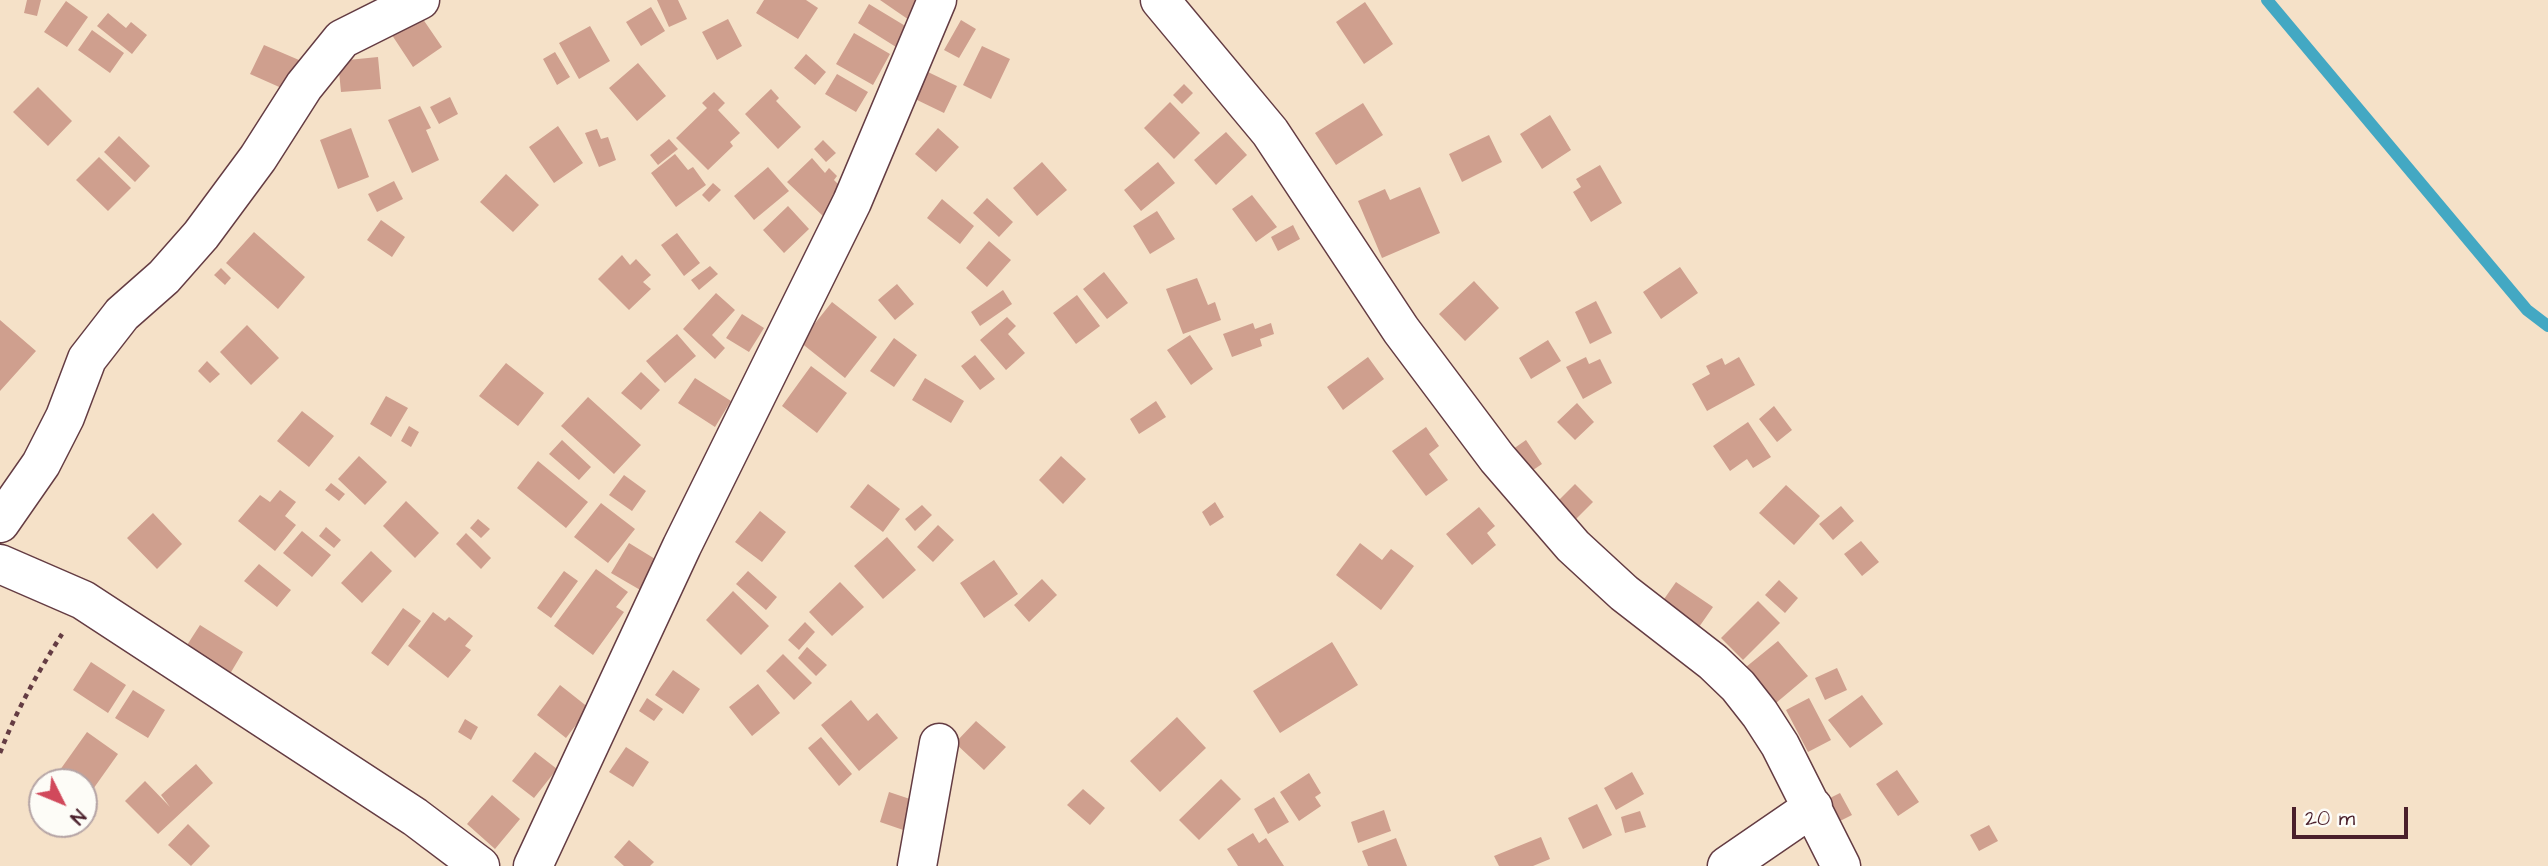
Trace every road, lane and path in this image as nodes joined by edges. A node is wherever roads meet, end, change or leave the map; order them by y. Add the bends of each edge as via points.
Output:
1 (420, 0) edge
2 (937, 0) edge
3 (1160, 0) edge
4 (0, 523) edge
5 (0, 564) edge
6 (83, 600) junction
7 (939, 743) dead end
8 (0, 753) edge
9 (1813, 807) junction
10 (480, 866) edge
11 (533, 866) edge
12 (918, 866) edge
13 (1727, 866) edge
14 (1841, 866) edge

1 - 4 street via 342,39 304,86 201,235 164,277 122,314 87,359 41,464
2 - 11 street via 852,202 682,546
3 - 9 street via 1270,132 1401,330 1497,458 1573,546 1738,687 1780,745
5 - 6 street
6 - 8 path via 38,673
6 - 10 street via 415,817
7 - 12 street
9 - 13 street
9 - 14 street

